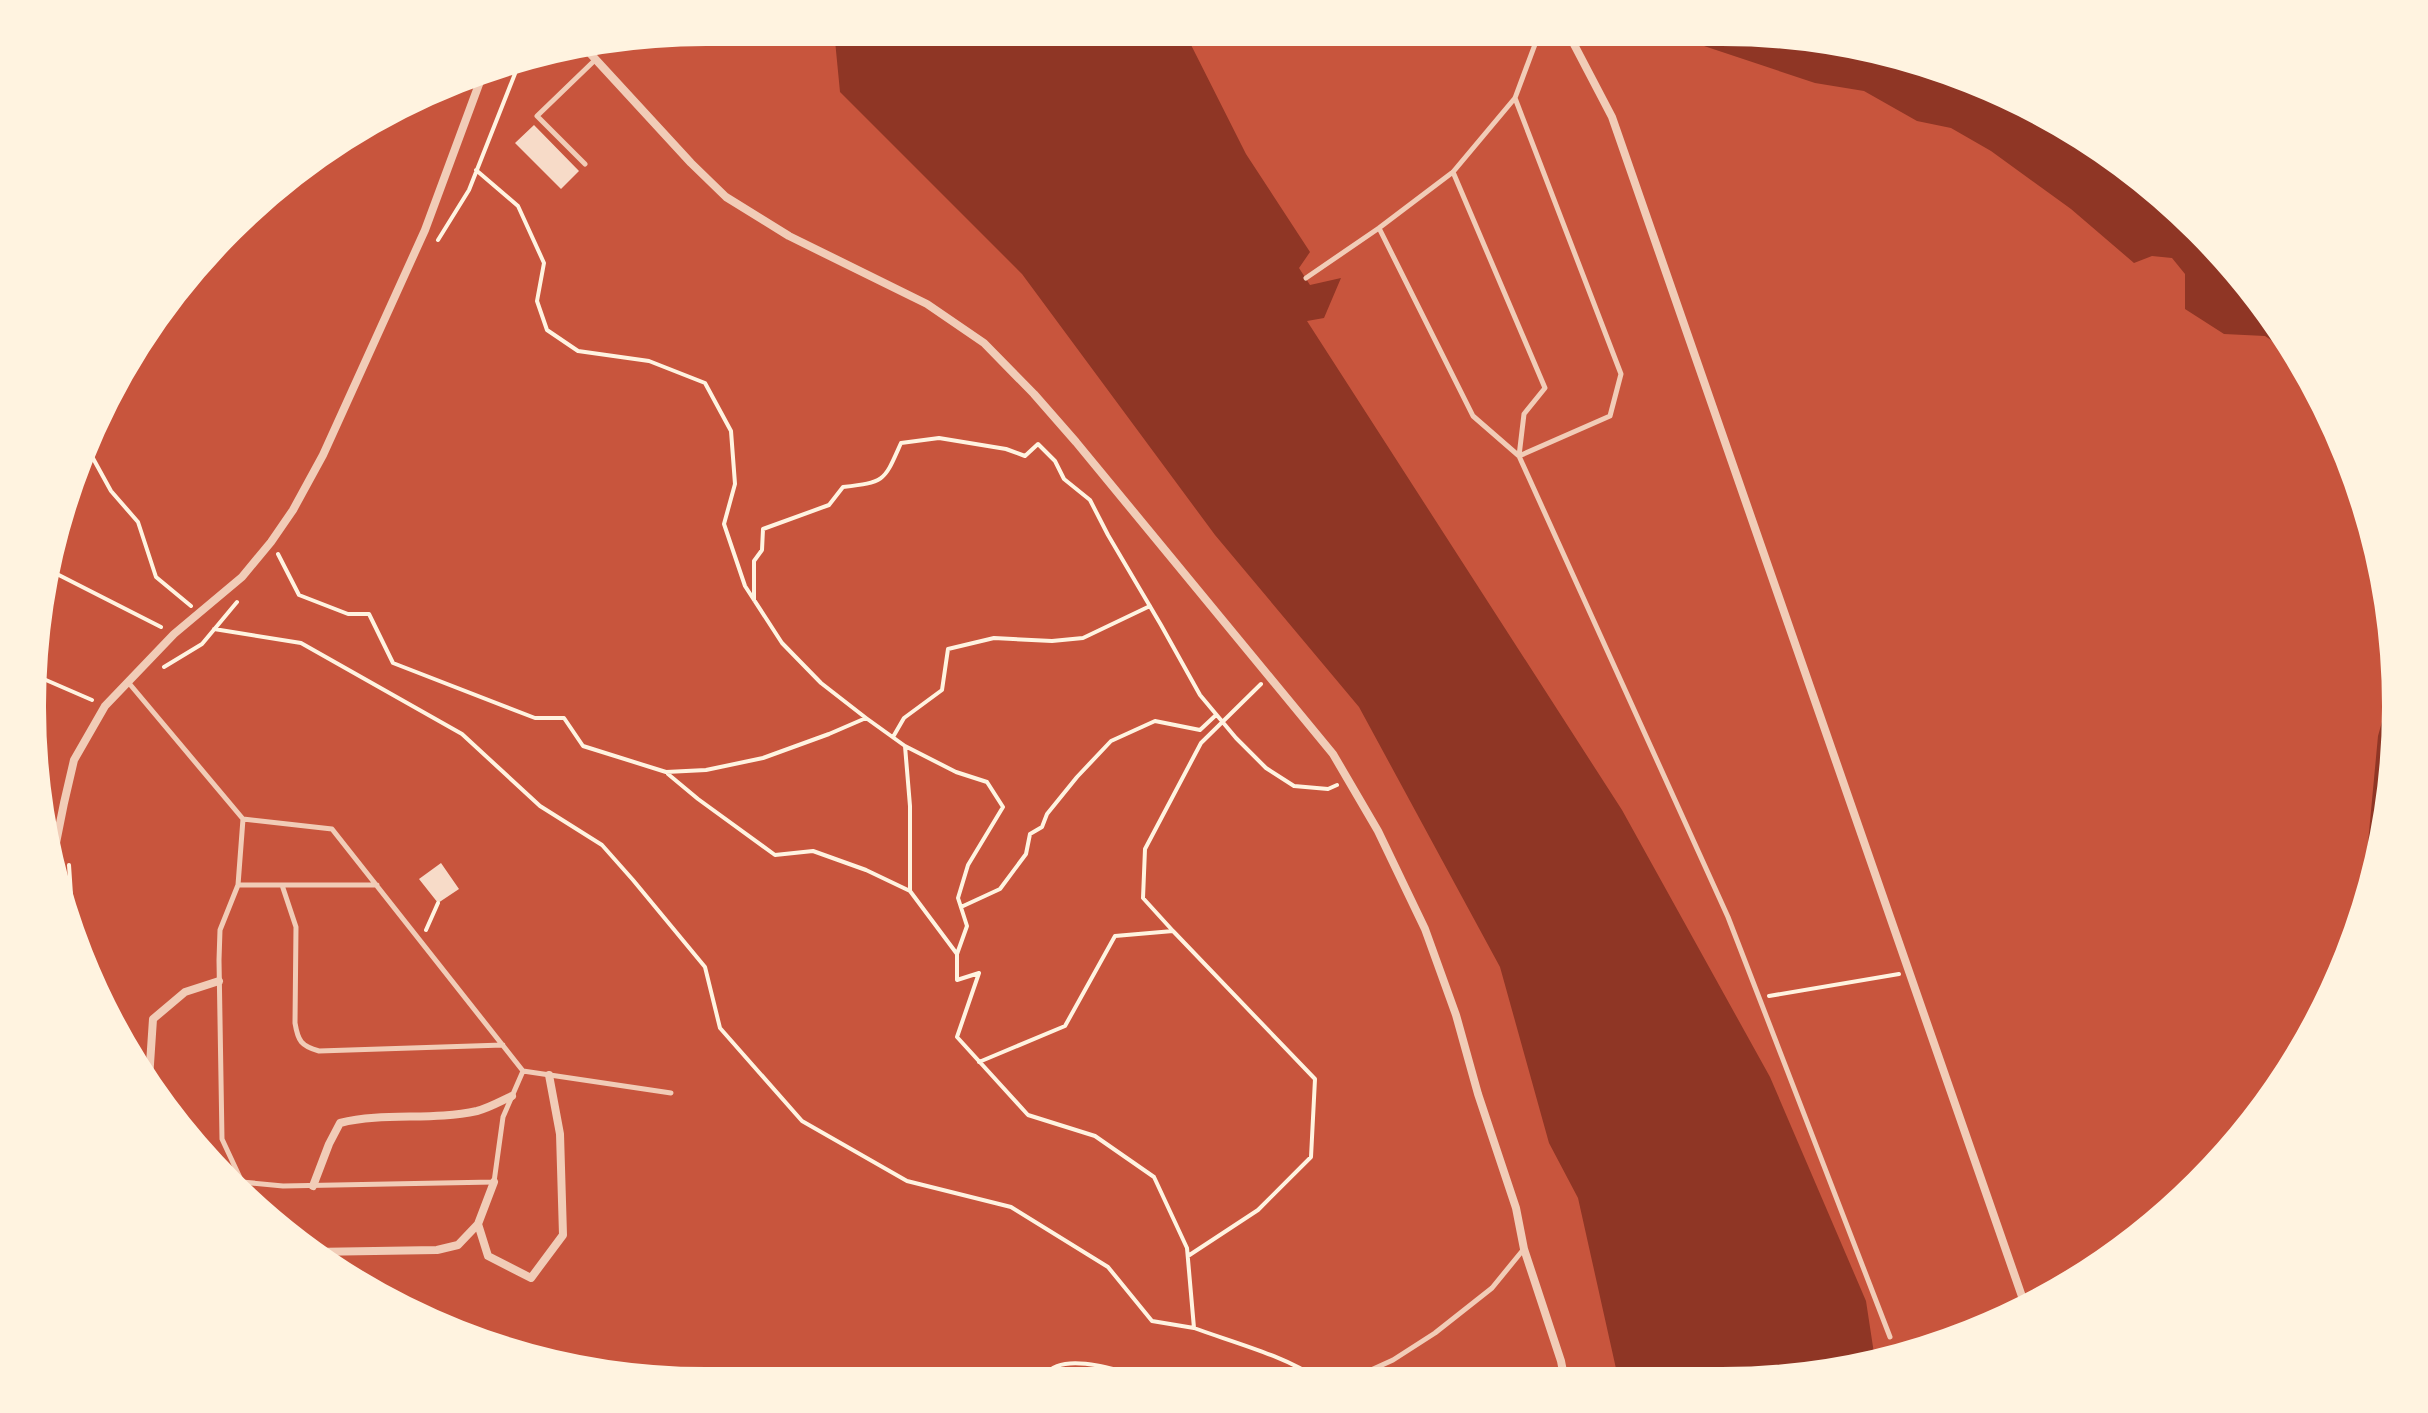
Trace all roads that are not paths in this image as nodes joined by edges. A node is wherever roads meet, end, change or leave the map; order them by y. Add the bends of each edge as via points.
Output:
1 (1535, 44) edge
2 (1574, 44) edge
3 (592, 55) edge
4 (596, 59) junction
5 (479, 85) edge
6 (1515, 98) junction
7 (585, 164) dead end
8 (1453, 172) junction
9 (1379, 228) junction
10 (1306, 278) dead end
11 (1519, 456) junction
12 (127, 681) junction
13 (243, 819) junction
14 (57, 837) edge
15 (238, 885) junction
16 (282, 885) junction
17 (377, 885) junction
18 (219, 981) junction
19 (503, 1045) junction
20 (150, 1065) edge
21 (523, 1071) junction
22 (549, 1075) junction
23 (671, 1093) dead end
24 (512, 1096) junction
25 (239, 1176) edge
26 (246, 1182) edge
27 (494, 1182) junction
28 (313, 1186) junction
29 (478, 1224) junction
30 (1524, 1249) junction
31 (331, 1252) edge
32 (2022, 1297) edge
33 (1890, 1337) dead end
34 (1376, 1369) edge
35 (1563, 1369) edge

1 - 6 lane
2 - 32 street via 1612,117
3 - 4 street
4 - 7 lane via 537,116
4 - 30 street via 726,197 789,236 927,304 984,343 1076,442 1333,754 1378,831 1425,929 1516,1208
5 - 12 street via 425,230 293,510 242,577
6 - 8 lane
6 - 11 lane via 1621,374 1610,416
8 - 9 lane
8 - 11 lane via 1545,388 1524,414
9 - 10 lane
9 - 11 lane via 1473,416
11 - 33 lane via 1728,917
12 - 13 lane
12 - 14 street via 105,706 74,760
13 - 15 lane
13 - 17 lane via 332,829
15 - 16 lane
15 - 18 lane via 220,930
16 - 17 lane
16 - 19 lane via 296,927 295,1023 304,1047 319,1051
17 - 19 lane
18 - 20 street via 185,992 153,1019
18 - 25 lane via 222,1139
19 - 21 lane
21 - 22 lane
21 - 24 lane
22 - 23 lane
22 - 29 street via 560,1134 563,1235 531,1278 488,1256
24 - 27 lane via 503,1117
24 - 28 street via 478,1110 340,1123
26 - 28 lane
27 - 28 lane
27 - 29 street
29 - 31 street via 458,1245 437,1250
30 - 34 lane via 1492,1288
30 - 35 street

